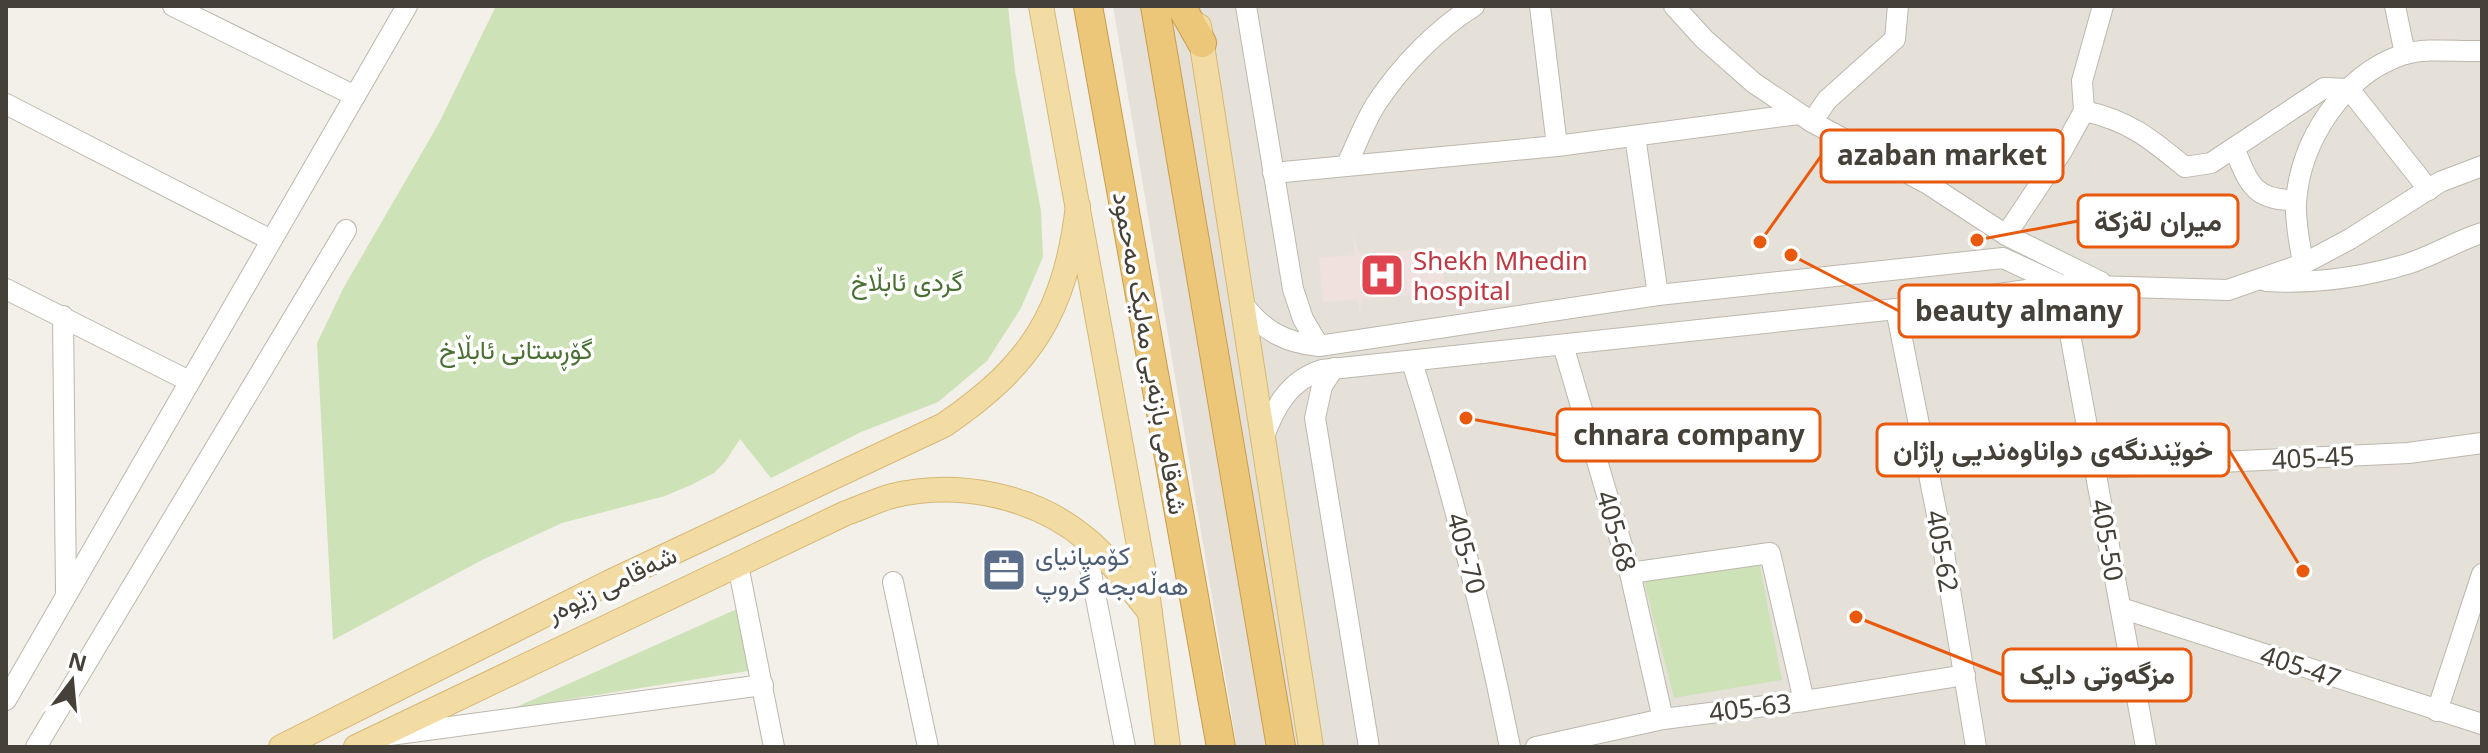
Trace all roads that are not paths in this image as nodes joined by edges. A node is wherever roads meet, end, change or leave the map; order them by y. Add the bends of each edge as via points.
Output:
1 (173, 6) edge
2 (407, 6) edge
3 (1041, 6) edge
4 (1088, 6) edge
5 (1155, 6) edge
6 (1181, 6) edge
7 (1196, 6) edge
8 (1246, 6) edge
9 (1540, 6) edge
10 (1674, 6) edge
11 (1898, 6) edge
12 (2103, 6) edge
13 (2395, 6) edge
14 (1469, 7) edge
15 (1202, 43) junction
16 (2482, 51) edge
17 (2405, 54) junction
18 (2349, 89) junction
19 (355, 96) junction
20 (6, 104) edge
21 (2084, 111) junction
22 (1806, 118) junction
23 (1635, 136) junction
24 (1557, 146) junction
25 (2234, 148) junction
26 (1346, 166) junction
27 (2482, 166) edge
28 (1273, 173) junction
29 (2429, 190) junction
30 (2296, 200) junction
31 (1078, 206) junction
32 (346, 230) dead end
33 (2482, 233) edge
34 (2006, 235) junction
35 (271, 240) junction
36 (2303, 264) junction
37 (2258, 281) junction
38 (2061, 285) junction
39 (2107, 285) junction
40 (6, 289) edge
41 (1658, 295) junction
42 (1243, 304) junction
43 (1896, 309) junction
44 (63, 316) junction
45 (1563, 345) junction
46 (1319, 346) junction
47 (1412, 362) junction
48 (1334, 368) junction
49 (189, 381) junction
50 (1263, 439) junction
51 (2482, 443) edge
52 (2095, 468) junction
53 (1084, 537) junction
54 (738, 565) junction
55 (1630, 573) junction
56 (2482, 574) edge
57 (610, 582) junction
58 (893, 582) dead end
59 (66, 594) junction
60 (2121, 608) junction
61 (1150, 612) junction
62 (601, 632) junction
63 (1965, 675) junction
64 (763, 685) junction
65 (6, 700) edge
66 (1804, 701) junction
67 (2437, 711) junction
68 (1663, 719) junction
69 (2482, 724) edge
70 (362, 744) edge
71 (36, 747) edge
72 (281, 747) edge
73 (774, 747) edge
74 (928, 747) edge
75 (1125, 747) edge
76 (1168, 747) edge
77 (1221, 747) edge
78 (1281, 747) edge
79 (1311, 747) edge
80 (1369, 747) edge
81 (1510, 747) edge
82 (1536, 747) edge
83 (1976, 747) edge
84 (2146, 747) edge

1 - 19 street
2 - 19 street
3 - 31 main road
4 - 77 highway, شەقامی بازنەیی مەلیک مەحمود
5 - 78 highway
6 - 15 highway
7 - 15 main road
8 - 28 street
9 - 24 street
10 - 22 street via 1754,83
11 - 22 street via 1895,39
12 - 21 street via 2082,81
13 - 17 street
14 - 26 street via 1400,73 1376,105
15 - 42 main road
16 - 17 street
17 - 18 street via 2378,65
18 - 25 street via 2324,88
18 - 29 street
18 - 30 street via 2315,134
19 - 35 street
20 - 35 street
21 - 25 street via 2143,132 2185,167 2211,163
21 - 34 street
22 - 23 street
22 - 34 street via 1928,184
23 - 24 street
23 - 41 street
24 - 26 street
25 - 30 street via 2258,193
26 - 28 street
27 - 29 street
28 - 46 street via 1297,305
29 - 36 street
30 - 36 street
31 - 57 main road, شەقامی زێوەر via 1060,293 1040,333 981,400 944,425
31 - 61 main road
32 - 71 street
33 - 37 street via 2409,264 2344,279 2306,284
34 - 39 street
35 - 49 street
36 - 37 street
37 - 39 street via 2228,290
38 - 39 street
38 - 41 street via 2003,258
38 - 43 street
38 - 52 street, 405-50
40 - 44 street
41 - 46 street
42 - 46 street via 1275,335
42 - 50 main road
43 - 45 street
43 - 63 street, 405-62
44 - 49 street
44 - 59 street
45 - 47 street
45 - 55 street, 405-68
47 - 48 street
47 - 81 street, 405-70 via 1485,623
48 - 50 street via 1310,373 1290,388
48 - 80 street via 1322,386 1315,418
49 - 59 street
50 - 79 main road
51 - 52 street, 405-45 via 2408,453
52 - 60 street, 405-50
53 - 54 main road, شەقامی زێوەر via 1029,506 996,496 940,491 892,496
53 - 61 main road, شەقامی زێوەر
53 - 75 street
54 - 62 main road, شەقامی زێوەر
54 - 64 street
55 - 66 street via 1770,553
55 - 68 street, 405-68
56 - 67 street
57 - 62 main road
57 - 72 main road, شەقامی زێوەر
58 - 74 street
59 - 65 street
60 - 67 street, 405-47
60 - 84 street, 405-50
61 - 76 main road
62 - 70 main road, شەقامی زێوەر
63 - 66 street, 405-63
63 - 83 street, 405-62
64 - 70 street
64 - 73 street
66 - 68 street, 405-63
67 - 69 street, 405-47
68 - 82 street, 405-63

